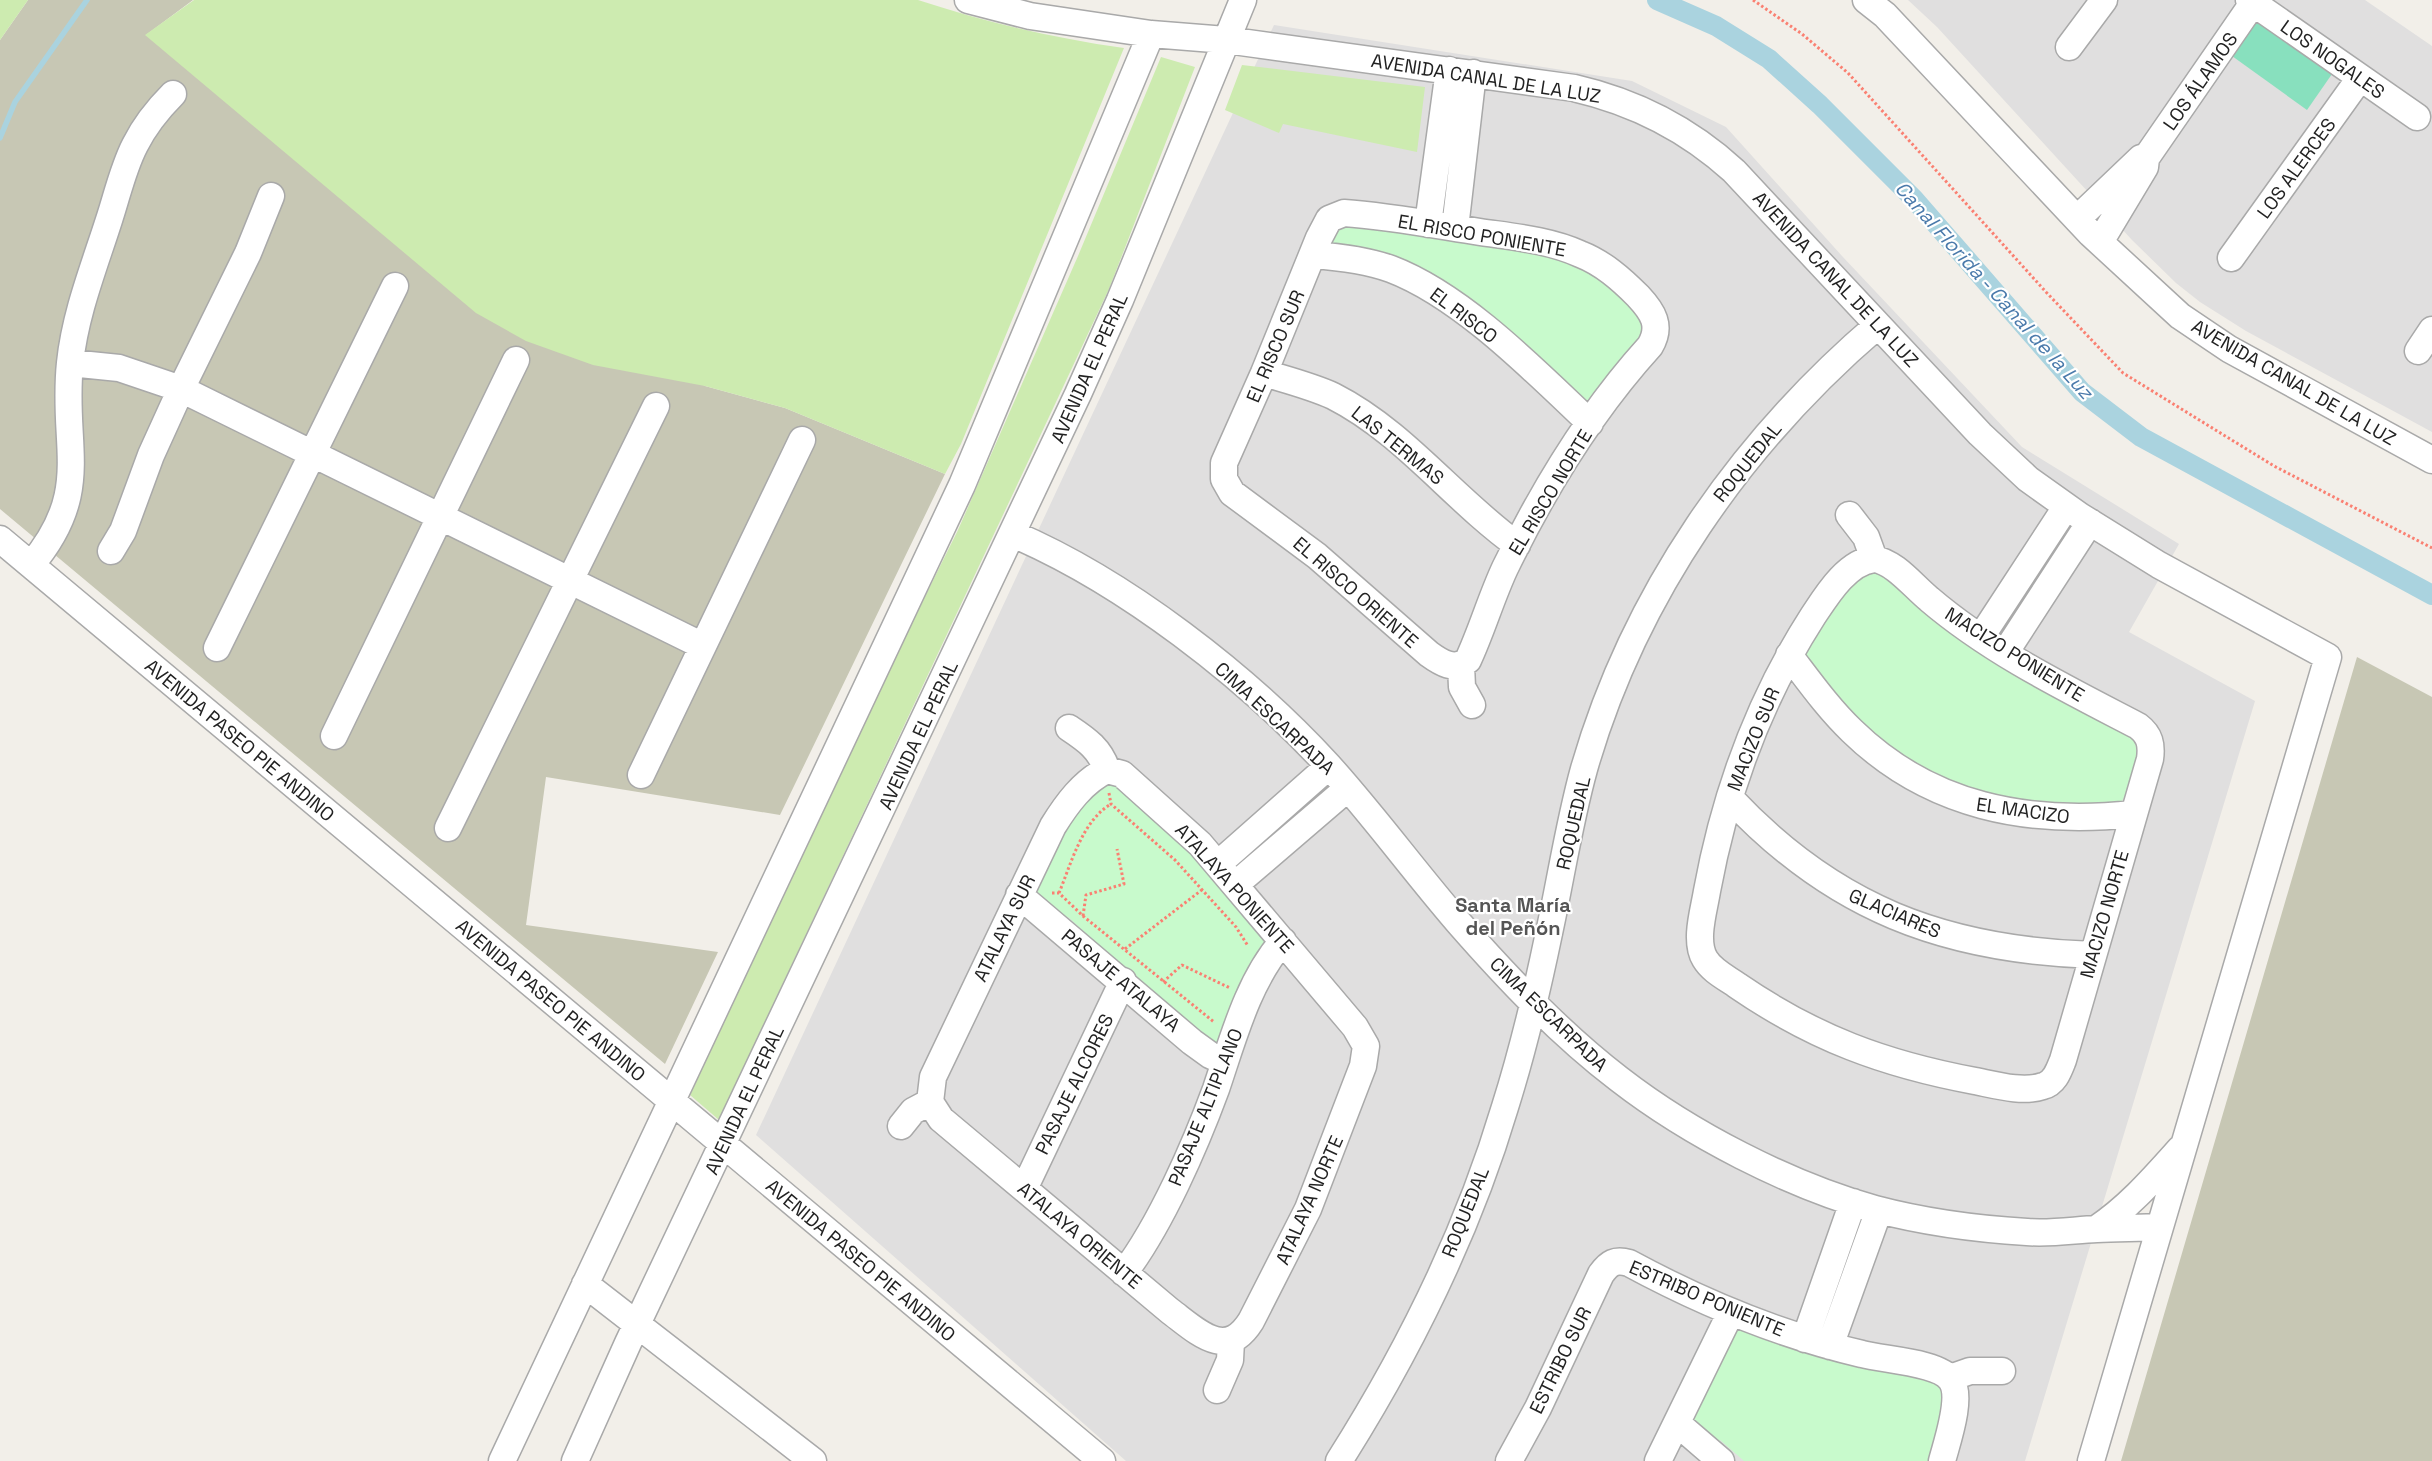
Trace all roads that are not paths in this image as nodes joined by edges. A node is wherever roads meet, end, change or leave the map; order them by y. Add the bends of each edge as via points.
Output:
1 (968, 0) edge
2 (1243, 0) edge
3 (1866, 0) edge
4 (2104, 0) edge
5 (2251, 2) edge
6 (1151, 34) junction
7 (1226, 40) junction
8 (2068, 47) dead end
9 (1461, 71) junction
10 (2360, 78) junction
11 (173, 94) dead end
12 (2417, 118) dead end
13 (2146, 158) junction
14 (271, 196) dead end
15 (1334, 215) joint
16 (2077, 219) junction
17 (1428, 224) junction
18 (1455, 228) junction
19 (2100, 242) junction
20 (1313, 255) junction
21 (2231, 258) dead end
22 (395, 286) dead end
23 (1878, 325) junction
24 (1657, 328) joint
25 (516, 360) dead end
26 (70, 363) junction
27 (1264, 373) junction
28 (181, 389) junction
29 (656, 406) dead end
30 (1590, 423) junction
31 (802, 440) dead end
32 (314, 454) junction
33 (2432, 460) edge
34 (1224, 479) joint
35 (2066, 507) junction
36 (1849, 515) dead end
37 (441, 516) junction
38 (2090, 522) junction
39 (1013, 534) junction
40 (0, 539) edge
41 (1516, 545) junction
42 (111, 552) dead end
43 (1874, 559) junction
44 (31, 565) junction
45 (571, 580) junction
46 (1982, 637) junction
47 (703, 646) junction
48 (217, 648) dead end
49 (2005, 653) junction
50 (1789, 655) junction
51 (1460, 665) junction
52 (1472, 705) dead end
53 (1069, 728) dead end
54 (334, 736) dead end
55 (2150, 741) joint
56 (1329, 766) junction
57 (1107, 770) junction
58 (641, 775) dead end
59 (1348, 788) junction
60 (1730, 798) junction
61 (2133, 814) junction
62 (448, 828) dead end
63 (1227, 874) junction
64 (1019, 895) junction
65 (1283, 941) junction
66 (2093, 955) junction
67 (1115, 974) junction
68 (1534, 1003) junction
69 (1366, 1046) joint
70 (1225, 1062) junction
71 (2049, 1084) joint
72 (672, 1102) junction
73 (930, 1102) junction
74 (901, 1126) dead end
75 (2185, 1144) junction
76 (724, 1145) junction
77 (1025, 1187) junction
78 (1853, 1202) junction
79 (1879, 1210) junction
80 (2160, 1228) junction
81 (2096, 1229) junction
82 (1614, 1262) joint
83 (1124, 1273) junction
84 (584, 1284) junction
85 (1731, 1312) junction
86 (638, 1323) junction
87 (1805, 1339) junction
88 (1231, 1341) junction
89 (1830, 1346) junction
90 (2002, 1371) dead end
91 (1950, 1378) junction
92 (1217, 1390) dead end
93 (1678, 1424) junction
94 (502, 1461) edge
95 (575, 1461) edge
96 (814, 1461) edge
97 (1102, 1461) edge
98 (1339, 1461) edge
99 (1509, 1461) edge
100 (1658, 1461) edge
101 (1721, 1461) edge
102 (1942, 1461) edge
103 (2091, 1461) edge

1 - 6 street, AVENIDA CANAL DE LA LUZ via 1030,16
2 - 7 street, AVENIDA EL PERAL
3 - 16 street, AVENIDA CANAL DE LA LUZ via 1885,15
4 - 8 street
5 - 10 street, LOS NOGALES
5 - 13 street, LOS ÁLAMOS
6 - 7 street, AVENIDA CANAL DE LA LUZ
6 - 72 street via 962,486
7 - 9 street, AVENIDA CANAL DE LA LUZ
7 - 39 street, AVENIDA EL PERAL via 1120,300
9 - 17 street
9 - 18 street
9 - 23 street, AVENIDA CANAL DE LA LUZ via 1597,94 1641,109 1682,130 1734,170
10 - 12 street, LOS NOGALES
10 - 21 street, LOS ALERCES
11 - 26 street via 152,118 134,147 84,299
13 - 16 street, LOS ÁLAMOS via 2140,158
13 - 19 street, LOS ÁLAMOS via 2145,167
14 - 28 street via 236,279
15 - 17 street, EL RISCO PONIENTE via 1350,214
15 - 20 street, EL RISCO SUR via 1325,225
16 - 19 street, AVENIDA CANAL DE LA LUZ
17 - 18 street, EL RISCO PONIENTE
18 - 24 street, EL RISCO PONIENTE via 1541,241 1590,258 1624,282 1644,302
19 - 33 street, AVENIDA CANAL DE LA LUZ via 2159,299 2201,331
20 - 27 street, EL RISCO SUR
20 - 30 street, EL RISCO via 1382,266 1432,290 1505,346
22 - 32 street
23 - 35 street, AVENIDA CANAL DE LA LUZ via 1997,451
23 - 68 street, ROQUEDAL via 1819,379 1744,462 1689,539 1647,614 1613,686 1584,770
24 - 30 street, EL RISCO NORTE via 1650,346
25 - 37 street
26 - 28 street via 119,368
26 - 44 street via 69,417 73,463 68,499 54,534
27 - 34 street, EL RISCO SUR via 1224,463
27 - 41 street, LAS TERMAS via 1322,392 1359,412 1418,458
28 - 32 street
28 - 42 street via 151,455 123,531
29 - 45 street
30 - 41 street, EL RISCO NORTE
31 - 47 street
32 - 37 street
32 - 48 street
34 - 51 street, EL RISCO ORIENTE via 1232,493 1317,556 1429,654 1448,665
35 - 38 street, AVENIDA CANAL DE LA LUZ
35 - 46 street
36 - 43 street via 1866,537
37 - 45 street
37 - 54 street
38 - 49 street
38 - 75 street, AVENIDA CANAL DE LA LUZ via 2159,565 2328,657
39 - 56 street, CIMA ESCARPADA via 1059,555 1105,582 1169,626 1264,704
39 - 76 street, AVENIDA EL PERAL
40 - 44 street, AVENIDA PASEO PIE ANDINO
41 - 51 street, EL RISCO NORTE via 1470,655
43 - 46 street, MACIZO PONIENTE via 1890,565 1936,606
43 - 50 street, MACIZO SUR via 1857,565 1843,577 1818,608
44 - 72 street, AVENIDA PASEO PIE ANDINO
45 - 47 street
45 - 62 street
46 - 49 street, MACIZO PONIENTE
47 - 58 street
49 - 55 street, MACIZO PONIENTE via 2138,726
50 - 60 street, MACIZO SUR via 1758,718
50 - 61 street, EL MACIZO via 1854,733 1896,766 1935,789 1981,806 2039,815 2080,818
51 - 52 street via 1462,687
53 - 57 street via 1095,747
55 - 61 street, MACIZO NORTE via 2150,759
56 - 59 street, CIMA ESCARPADA
56 - 63 street
57 - 63 street, ATALAYA PONIENTE via 1127,778 1187,831
57 - 64 street, ATALAYA SUR via 1087,783 1060,815
59 - 63 street
59 - 68 street, CIMA ESCARPADA via 1457,921
60 - 66 street, GLACIARES via 1794,858 1860,900 1899,919 1987,945
60 - 71 street, MACIZO SUR via 1718,838 1702,926 1702,954 1714,969 1810,1030 1870,1056 1986,1084 2032,1088
61 - 66 street, MACIZO NORTE
63 - 65 street, ATALAYA PONIENTE
64 - 67 street, PASAJE ATALAYA via 1075,925
64 - 73 street, ATALAYA SUR via 933,1077
65 - 69 street, ATALAYA PONIENTE via 1360,1034
65 - 70 street, PASAJE ALTIPLANO via 1258,980
66 - 71 street, MACIZO NORTE via 2063,1060
67 - 70 street, PASAJE ATALAYA via 1192,1042
67 - 77 street, PASAJE ALCORES
68 - 78 street, CIMA ESCARPADA via 1615,1076 1661,1110 1762,1164
68 - 98 street, ROQUEDAL via 1504,1112 1467,1211 1397,1361
69 - 88 street, ATALAYA NORTE via 1363,1066 1308,1209 1251,1321 1243,1333
70 - 83 street, PASAJE ALTIPLANO via 1174,1184 1139,1253
72 - 76 street, AVENIDA PASEO PIE ANDINO
72 - 84 street
73 - 74 street via 913,1111
73 - 77 street, ATALAYA ORIENTE via 941,1119
75 - 80 street
75 - 81 street via 2113,1218
76 - 86 street, AVENIDA EL PERAL
76 - 97 street, AVENIDA PASEO PIE ANDINO
77 - 83 street, ATALAYA ORIENTE
78 - 79 street, CIMA ESCARPADA
78 - 87 street
79 - 81 street, CIMA ESCARPADA via 1995,1230 2054,1232
79 - 89 street
80 - 81 street, CIMA ESCARPADA
80 - 103 street
82 - 85 street, ESTRIBO PONIENTE via 1629,1264
82 - 99 street, ESTRIBO SUR via 1601,1274 1542,1400
83 - 88 street, ATALAYA ORIENTE via 1198,1331 1219,1341
84 - 86 street
84 - 94 street
85 - 87 street, ESTRIBO PONIENTE
85 - 93 street
86 - 95 street, AVENIDA EL PERAL
86 - 96 street
87 - 89 street, ESTRIBO PONIENTE
88 - 92 street via 1230,1360
89 - 91 street, ESTRIBO PONIENTE via 1932,1367
90 - 91 street via 1970,1371
91 - 102 street via 1956,1391 1955,1404
93 - 100 street
93 - 101 street

